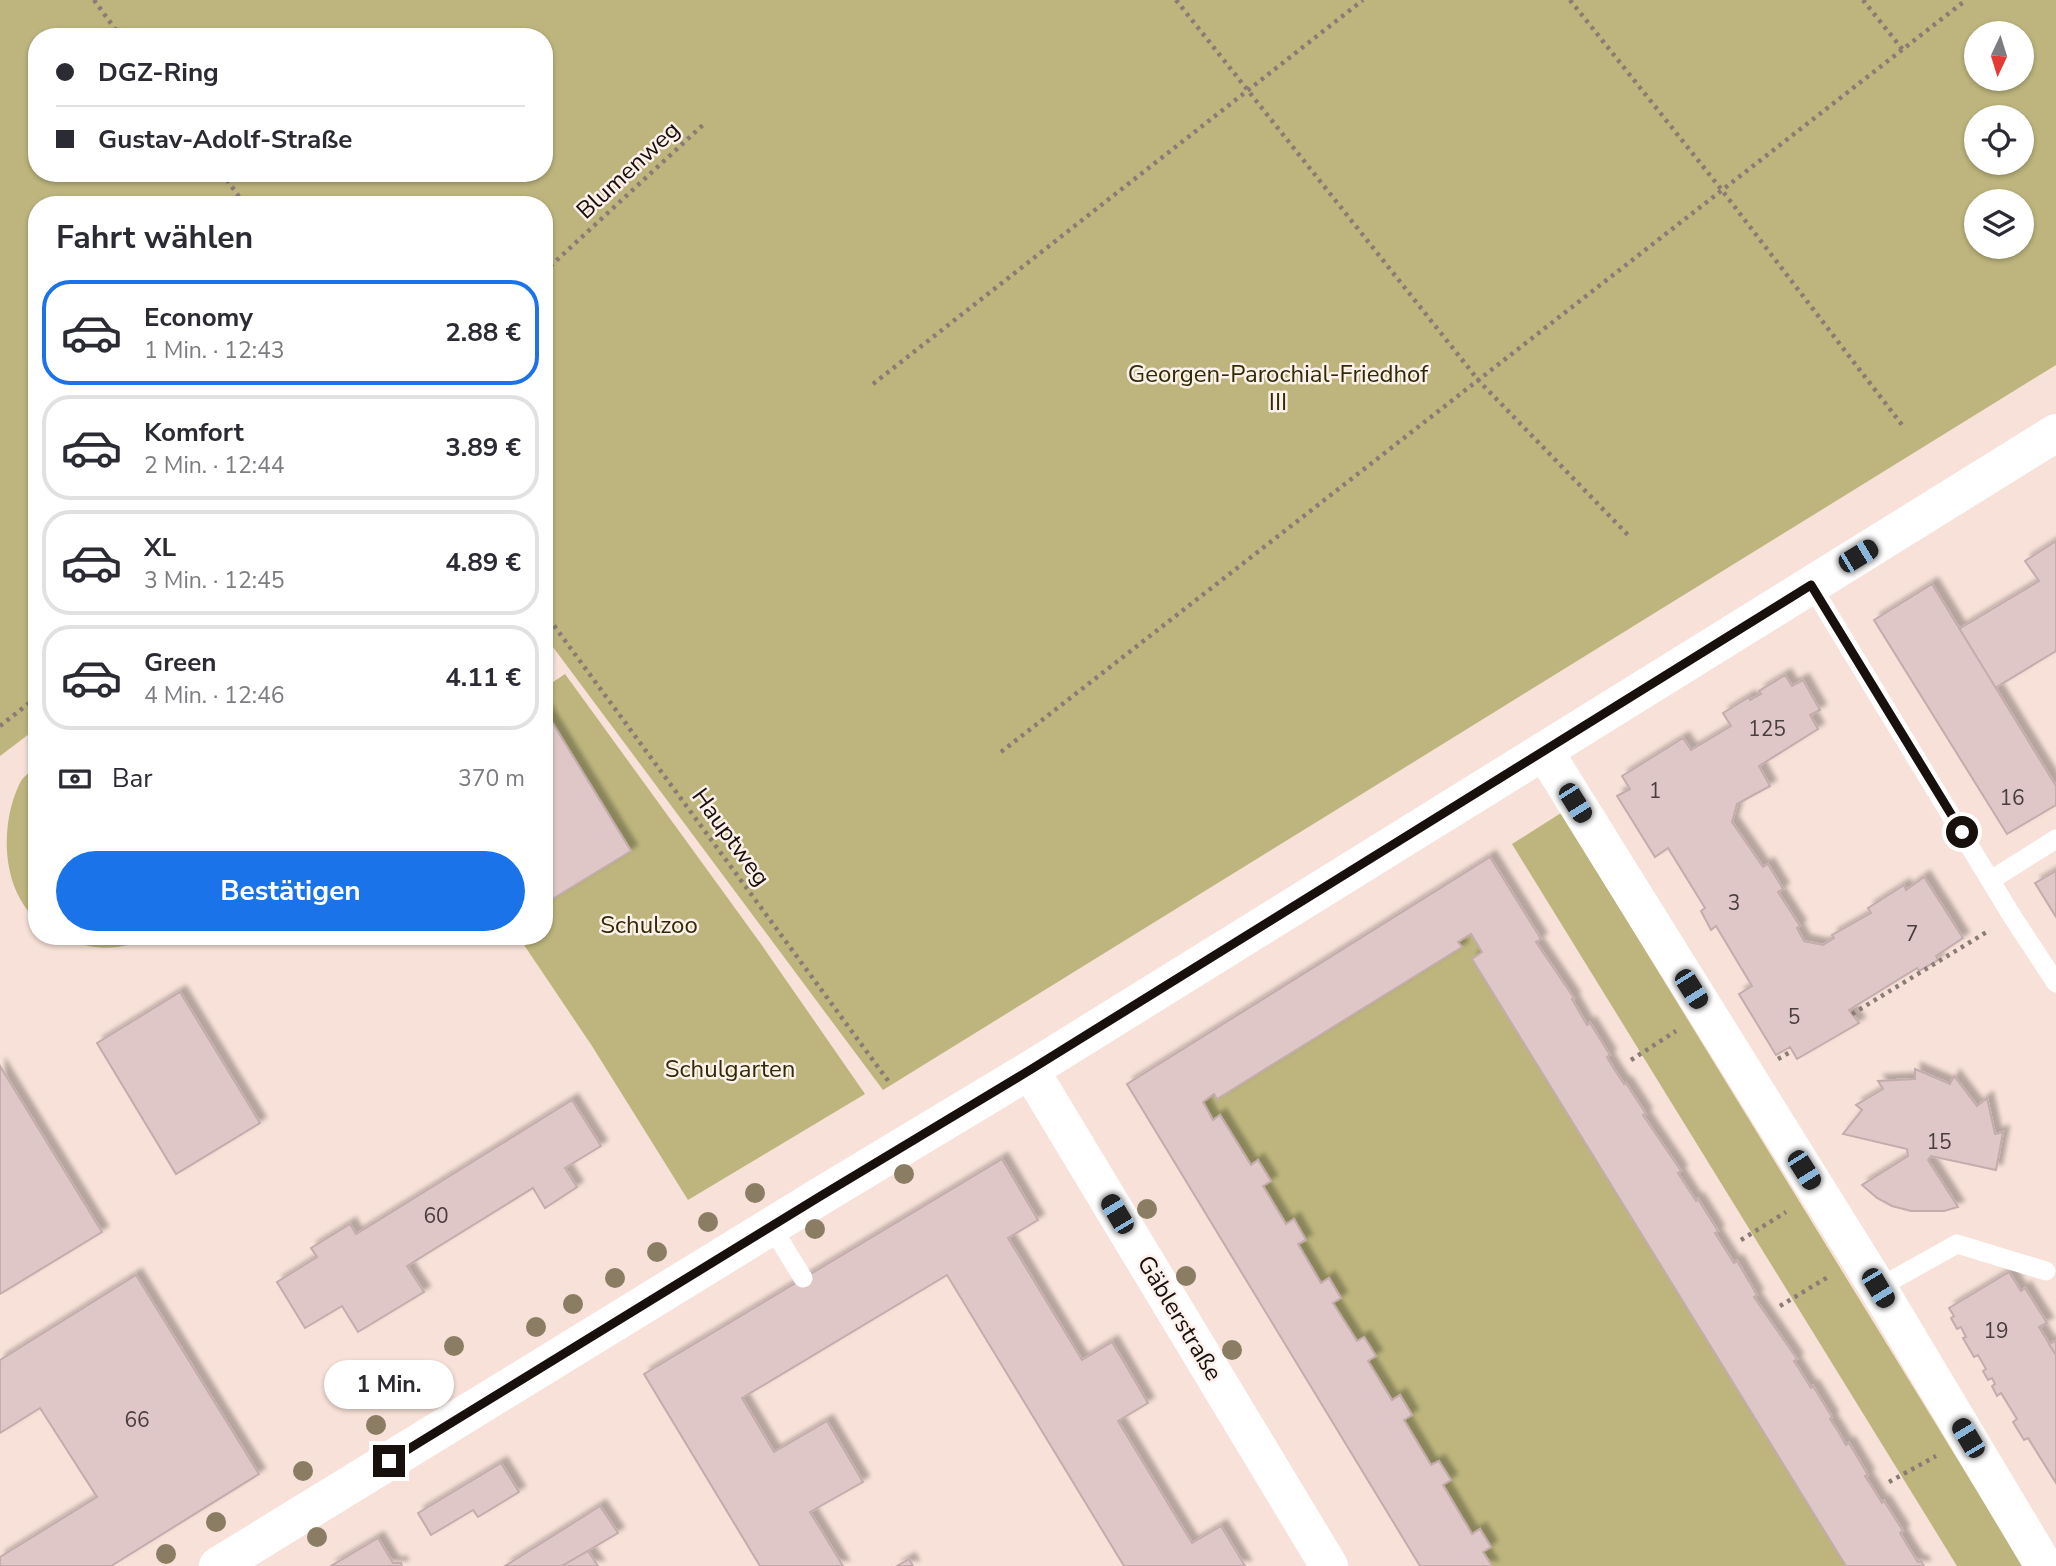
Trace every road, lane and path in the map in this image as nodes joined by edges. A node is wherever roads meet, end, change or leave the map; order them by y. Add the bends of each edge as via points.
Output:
1 (94, 0) edge
2 (1176, 0) edge
3 (1363, 0) edge
4 (1570, 0) edge
5 (1863, 0) edge
6 (1966, 0) edge
7 (114, 28) edge
8 (1903, 50) junction
9 (1249, 91) junction
10 (705, 122) dead end
11 (1721, 190) junction
12 (553, 264) edge
13 (1479, 381) junction
14 (873, 384) dead end
15 (1902, 425) dead end
16 (2056, 433) edge
17 (1629, 536) dead end
18 (1811, 585) junction
19 (553, 624) edge
20 (28, 704) edge
21 (0, 726) edge
22 (1544, 751) junction
23 (1002, 752) dead end
24 (2056, 839) edge
25 (1990, 880) junction
26 (2012, 916) junction
27 (2056, 983) edge
28 (1852, 1014) dead end
29 (1792, 1051) dead end
30 (1774, 1062) dead end
31 (1030, 1070) junction
32 (889, 1082) dead end
33 (771, 1226) junction
34 (2046, 1271) dead end
35 (1868, 1274) junction
36 (803, 1279) dead end
37 (1780, 1306) dead end
38 (1968, 1438) junction
39 (1889, 1482) dead end
40 (218, 1566) edge
41 (1329, 1566) edge
42 (2044, 1566) edge

1 - 7 path
2 - 9 path
3 - 9 path
4 - 11 path
5 - 8 path
6 - 8 path
8 - 11 path
9 - 13 path
9 - 14 path
10 - 12 path, Blumenweg
11 - 13 path
11 - 15 path
13 - 17 path
13 - 23 path
16 - 18 street
18 - 22 street
18 - 25 lane
19 - 32 path, Hauptweg
20 - 21 path
22 - 31 street
22 - 35 street
24 - 25 lane
25 - 26 lane
26 - 27 lane
26 - 28 path
29 - 30 path
31 - 33 street
31 - 41 street, Gäblerstraße
33 - 36 lane
33 - 40 street
34 - 35 lane via 1957,1244
35 - 37 path
35 - 38 street
38 - 39 path
38 - 42 street

